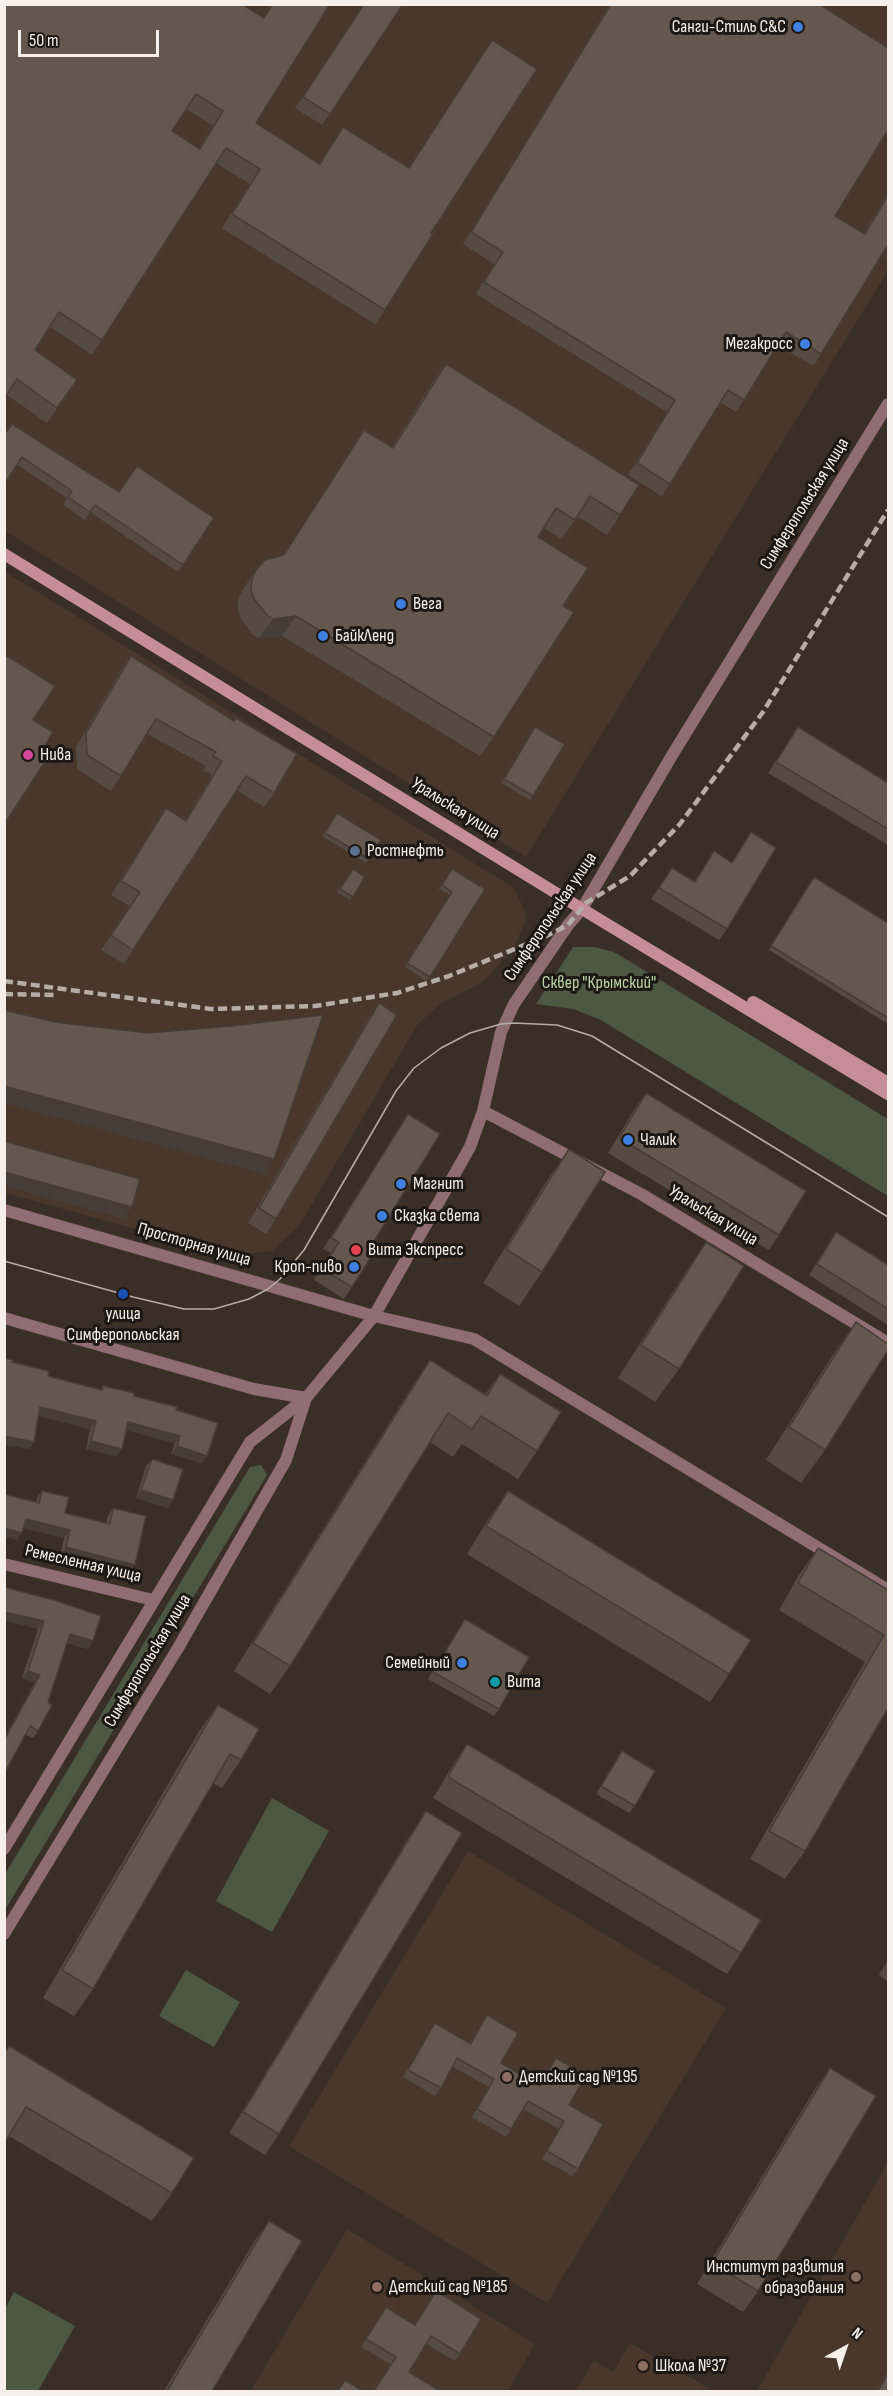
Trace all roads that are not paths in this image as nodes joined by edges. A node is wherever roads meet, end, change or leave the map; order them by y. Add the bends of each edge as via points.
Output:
1 (888, 404) edge
2 (4, 545) edge
3 (4, 554) edge
4 (584, 906) junction
5 (888, 1083) edge
6 (888, 1094) edge
7 (483, 1111) junction
8 (4, 1210) edge
9 (374, 1316) junction
10 (4, 1318) edge
11 (888, 1343) edge
12 (306, 1398) junction
13 (4, 1564) edge
14 (888, 1590) edge
15 (153, 1600) junction
16 (4, 1849) edge
17 (4, 1934) edge

1 - 4 street, Симферопольская улица
2 - 4 main road, Уральская улица
3 - 4 main road, Уральская улица
4 - 5 main road, Уральская улица
4 - 6 main road, Уральская улица
4 - 7 street, Симферопольская улица via 514,1004 501,1032
7 - 9 street, Симферопольская улица via 470,1147
7 - 11 street, Уральская улица via 641,1194
8 - 9 street, Просторная улица
9 - 12 street, Симферопольская улица
9 - 14 street, Просторная улица via 474,1339
10 - 12 street via 254,1389
12 - 15 street, Симферопольская улица via 249,1442
12 - 17 street, Симферопольская улица via 286,1460 178,1648
13 - 15 street, Ремесленная улица
15 - 16 street, Симферопольская улица

